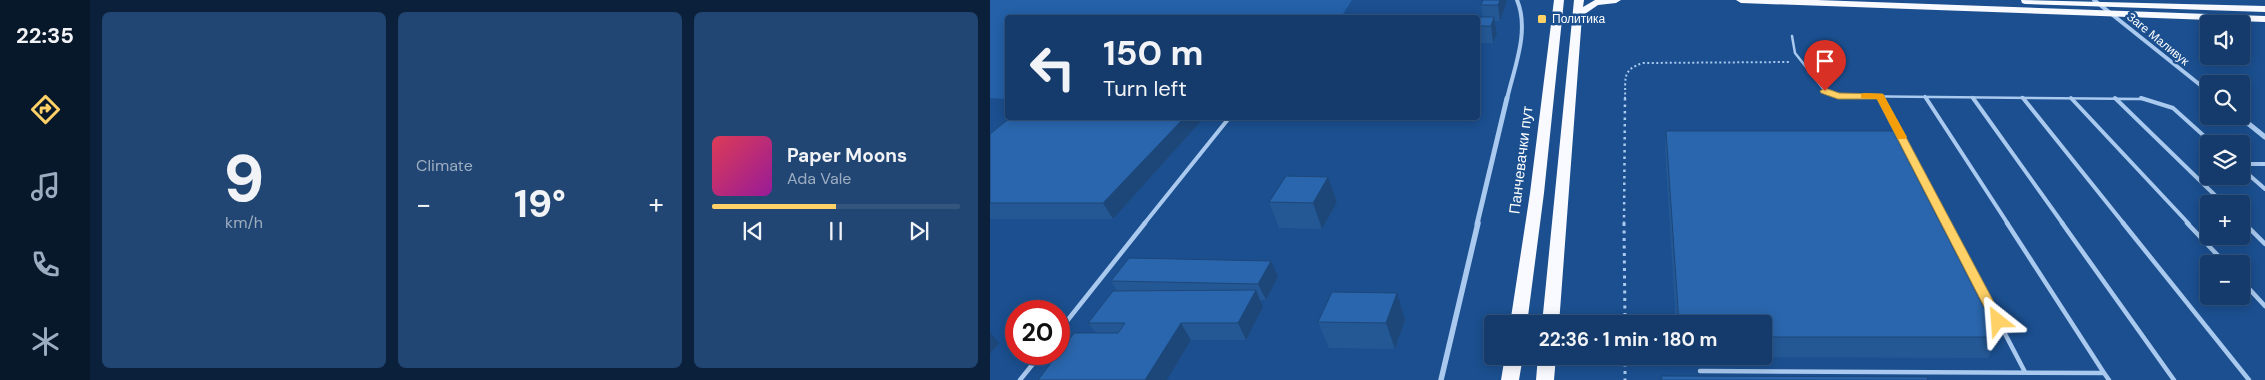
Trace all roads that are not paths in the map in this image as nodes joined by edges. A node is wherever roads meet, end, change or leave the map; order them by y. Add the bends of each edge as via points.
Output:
1 (1517, 0) edge
2 (1559, 0) edge
3 (1579, 0) edge
4 (1616, 0) edge
5 (1741, 0) edge
6 (1992, 0) edge
7 (2096, 2) edge
8 (2265, 9) edge
9 (2110, 13) junction
10 (1578, 15) junction
11 (2265, 19) edge
12 (1792, 36) dead end
13 (2200, 85) edge
14 (1880, 96) junction
15 (1925, 96) junction
16 (1972, 97) junction
17 (2022, 97) junction
18 (2071, 98) junction
19 (2115, 98) junction
20 (1227, 120) edge
21 (2250, 125) edge
22 (2203, 135) edge
23 (2265, 137) edge
24 (2250, 164) edge
25 (2265, 164) edge
26 (2250, 176) edge
27 (2265, 189) edge
28 (2215, 195) edge
29 (2250, 229) edge
30 (2265, 244) edge
31 (2218, 255) edge
32 (2250, 290) edge
33 (2265, 306) edge
34 (1519, 315) edge
35 (1551, 315) edge
36 (1070, 317) edge
37 (1032, 365) edge
38 (1512, 365) edge
39 (1546, 365) edge
40 (1700, 371) dead end
41 (2025, 372) junction
42 (2104, 373) junction
43 (1020, 380) edge
44 (1441, 380) edge
45 (1510, 380) edge
46 (1545, 380) edge
47 (2109, 380) edge
48 (2174, 380) edge
49 (2249, 380) edge

1 - 44 street via 1523,29
2 - 34 highway, Панчевачки пут
3 - 10 highway
4 - 10 highway via 1595,3
5 - 9 highway
6 - 7 highway
7 - 8 highway
7 - 9 street, Заге Маливук
9 - 11 highway
9 - 13 street, Заге Маливук
10 - 35 highway
12 - 14 lane via 1795,53 1825,91 1838,96
14 - 15 lane
14 - 41 lane
15 - 16 lane
15 - 42 lane
16 - 17 lane
16 - 48 lane
17 - 18 lane
17 - 49 lane
18 - 19 lane
18 - 31 lane
19 - 22 lane via 2140,98 2173,108
19 - 28 lane
20 - 36 lane
21 - 23 street
24 - 25 lane
26 - 27 lane
29 - 30 lane
32 - 33 lane
37 - 43 lane
38 - 45 highway
39 - 46 highway
40 - 41 lane
41 - 42 lane
42 - 47 lane

